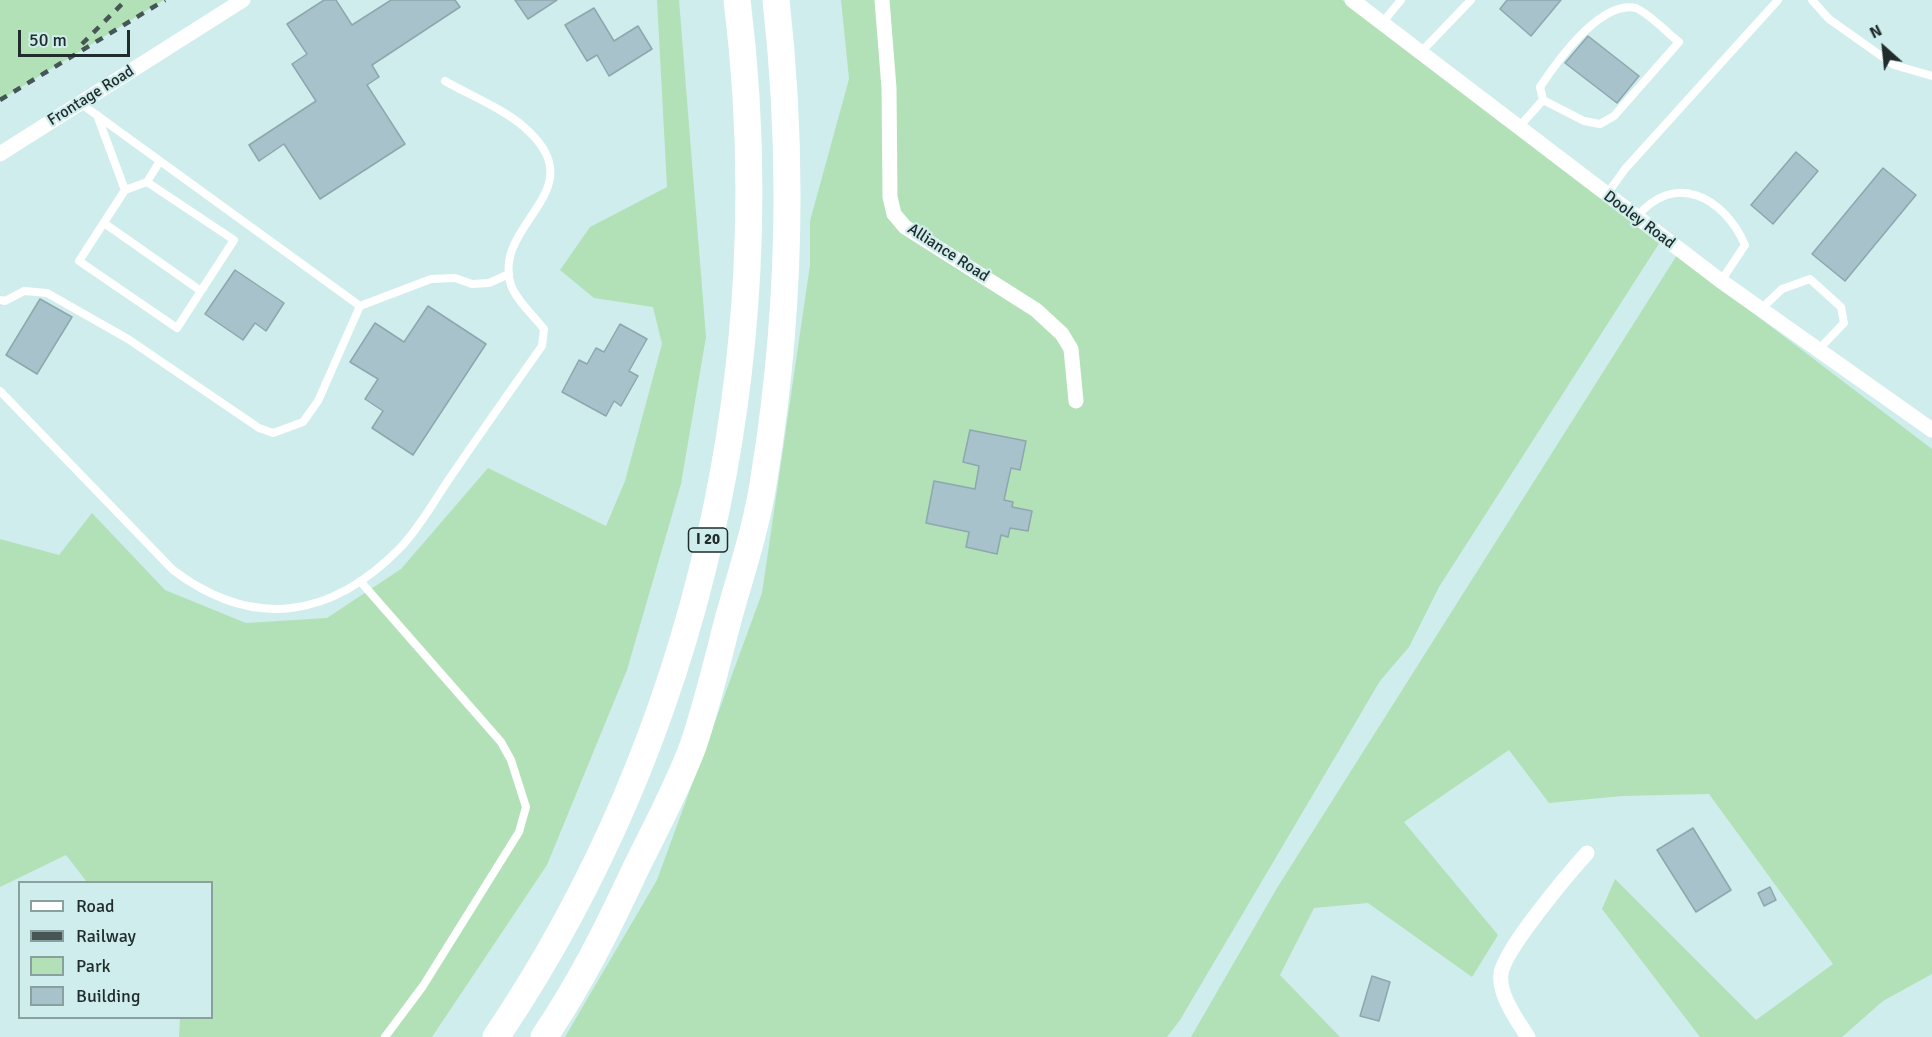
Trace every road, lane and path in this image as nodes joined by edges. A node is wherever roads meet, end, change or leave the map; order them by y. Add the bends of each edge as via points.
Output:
1 (243, 0) edge
2 (737, 0) edge
3 (776, 0) edge
4 (882, 0) edge
5 (1352, 0) edge
6 (1401, 0) edge
7 (1471, 0) edge
8 (1778, 0) edge
9 (1812, 0) edge
10 (1382, 23) junction
11 (1421, 52) junction
12 (1932, 76) edge
13 (445, 81) dead end
14 (1543, 100) junction
15 (80, 103) junction
16 (97, 115) junction
17 (1518, 128) junction
18 (0, 154) edge
19 (160, 161) junction
20 (147, 182) junction
21 (124, 190) junction
22 (1606, 195) junction
23 (1636, 218) junction
24 (104, 223) junction
25 (509, 274) junction
26 (1720, 281) junction
27 (201, 291) junction
28 (0, 300) edge
29 (360, 306) junction
30 (1761, 309) junction
31 (1819, 349) junction
32 (0, 391) edge
33 (1076, 401) dead end
34 (1932, 430) edge
35 (360, 581) junction
36 (1587, 853) dead end
37 (385, 1037) edge
38 (496, 1037) edge
39 (544, 1037) edge
40 (1528, 1037) edge

1 - 15 street, Frontage Road
2 - 38 highway, I 20 via 746,69 749,141 744,327 728,450 695,599 633,783 586,883
3 - 39 highway, I 20 via 788,147 787,267 783,340 764,480 752,534 705,708 675,788 598,948
4 - 33 street, Alliance Road via 894,214 905,227 1035,310 1062,334 1071,349
5 - 10 street, Dooley Road
6 - 10 lane
7 - 11 lane
8 - 22 lane
9 - 12 lane via 1829,18 1894,65
10 - 11 street, Dooley Road
11 - 17 street, Dooley Road
13 - 25 lane via 523,126 542,145 552,165 550,183 515,244
14 - 14 lane via 1584,121 1600,124 1614,116 1679,42 1635,7 1617,5 1593,18 1563,52 1540,87
14 - 17 lane
15 - 16 lane
15 - 18 street, Frontage Road
16 - 19 lane
16 - 21 lane
17 - 22 street, Dooley Road
19 - 20 lane
19 - 29 lane
20 - 21 lane
20 - 27 lane via 234,240
21 - 24 lane
22 - 23 street, Dooley Road
23 - 26 street, Dooley Road
23 - 26 lane via 1648,203 1666,193 1685,192 1720,207 1745,245
24 - 27 lane
24 - 27 lane via 79,261 177,328
25 - 29 lane via 489,283 431,279
25 - 35 lane via 511,287 544,329 542,346 401,547
26 - 30 street, Dooley Road
28 - 29 lane via 24,291 47,293 128,339 259,428 273,433 303,422 318,401
30 - 31 street, Dooley Road
30 - 31 lane via 1782,290 1810,279 1841,307 1844,322
31 - 34 street, Dooley Road
32 - 35 lane via 173,570 192,584 260,609 283,609 312,607 332,600
35 - 37 lane via 501,742 526,807 519,832 423,986
36 - 40 street via 1563,879 1502,966 1504,992

